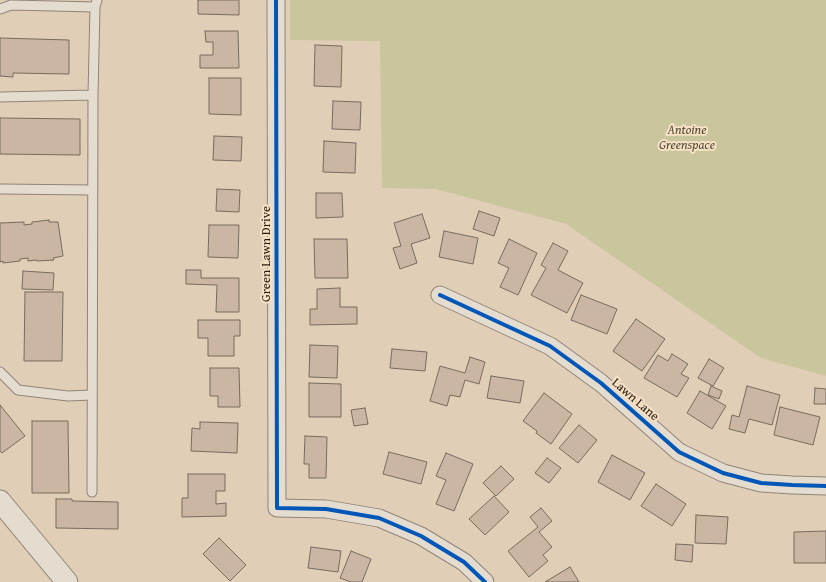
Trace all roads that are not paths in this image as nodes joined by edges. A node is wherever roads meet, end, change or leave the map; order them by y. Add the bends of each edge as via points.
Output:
1 (276, 0) edge
2 (96, 3) edge
3 (0, 9) edge
4 (92, 95) junction
5 (0, 97) edge
6 (0, 189) edge
7 (92, 190) junction
8 (440, 296) dead end
9 (0, 372) edge
10 (92, 395) junction
11 (826, 486) edge
12 (92, 492) dead end
13 (0, 501) edge
14 (66, 582) edge
15 (486, 582) edge

1 - 15 street, Green Lawn Drive via 277,508 326,508 379,518 421,536 464,562
2 - 3 lane via 11,5
2 - 4 lane
4 - 5 lane
4 - 7 lane
6 - 7 lane
7 - 10 lane
8 - 11 street, Lawn Lane via 550,346 601,383 679,452 723,473 761,483
9 - 10 lane via 18,390 68,396
10 - 12 lane
13 - 14 street

